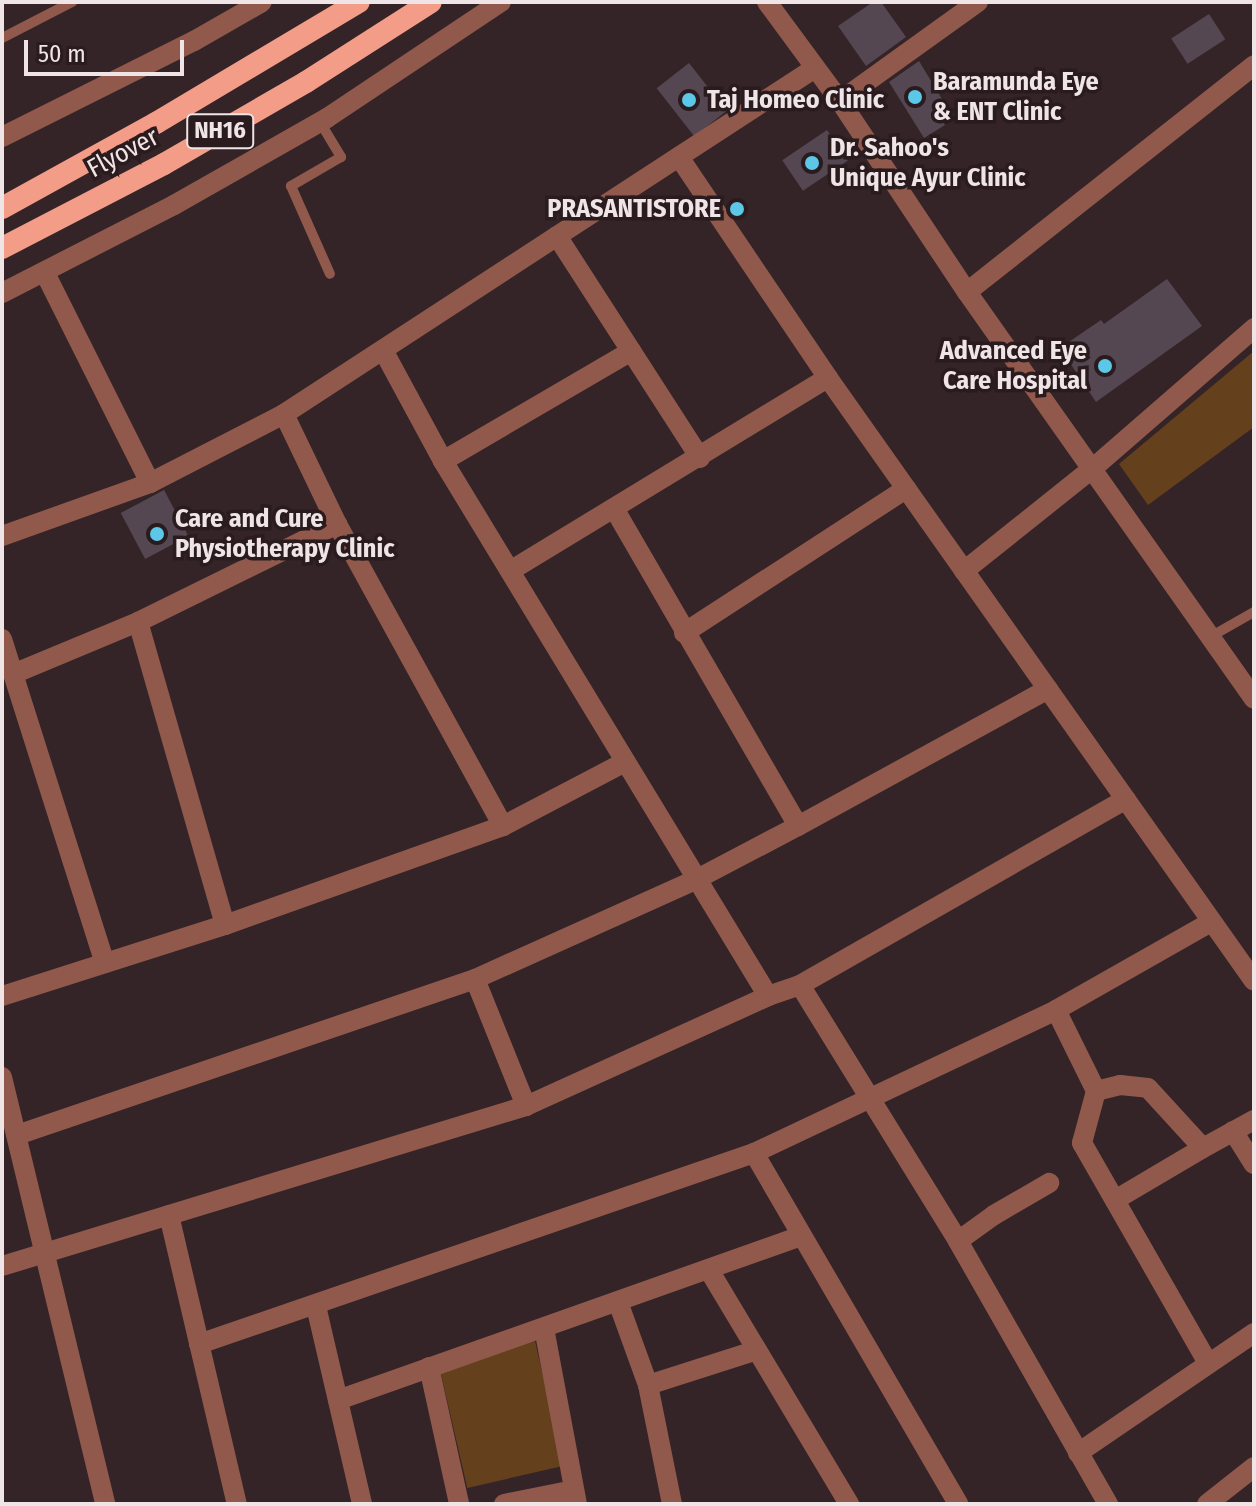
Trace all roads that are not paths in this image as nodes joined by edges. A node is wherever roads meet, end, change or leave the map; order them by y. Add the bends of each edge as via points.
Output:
1 (72, 2) edge
2 (262, 2) edge
3 (359, 2) edge
4 (431, 2) edge
5 (767, 2) edge
6 (978, 2) edge
7 (499, 3) edge
8 (2, 38) edge
9 (1254, 65) edge
10 (815, 68) junction
11 (840, 101) junction
12 (320, 122) junction
13 (2, 137) edge
14 (679, 157) junction
15 (2, 208) edge
16 (557, 236) junction
17 (2, 248) edge
18 (45, 273) junction
19 (330, 274) dead end
20 (967, 292) junction
21 (2, 293) edge
22 (1254, 328) edge
23 (383, 350) junction
24 (631, 351) junction
25 (828, 378) junction
26 (284, 414) junction
27 (700, 458) junction
28 (443, 461) junction
29 (1092, 469) junction
30 (150, 483) junction
31 (906, 489) junction
32 (615, 510) junction
33 (337, 524) junction
34 (2, 536) edge
35 (510, 571) junction
36 (964, 571) junction
37 (1254, 612) edge
38 (138, 622) junction
39 (684, 633) junction
40 (1210, 637) junction
41 (2, 639) edge
42 (13, 674) junction
43 (1048, 689) junction
44 (1254, 699) edge
45 (625, 762) junction
46 (1126, 799) junction
47 (503, 826) junction
48 (798, 826) junction
49 (697, 879) junction
50 (1211, 922) junction
51 (225, 925) junction
52 (105, 963) junction
53 (475, 979) junction
54 (1254, 981) edge
55 (800, 985) junction
56 (2, 996) edge
57 (768, 996) junction
58 (1056, 1010) junction
59 (2, 1077) edge
60 (1096, 1091) junction
61 (869, 1101) junction
62 (526, 1106) junction
63 (1254, 1120) edge
64 (1233, 1131) junction
65 (17, 1135) junction
66 (1203, 1148) junction
67 (754, 1153) junction
68 (1254, 1164) edge
69 (1049, 1183) dead end
70 (1115, 1200) junction
71 (169, 1215) junction
72 (802, 1236) junction
73 (958, 1241) junction
74 (44, 1254) junction
75 (2, 1266) edge
76 (709, 1270) junction
77 (618, 1302) junction
78 (316, 1306) junction
79 (544, 1328) junction
80 (1254, 1333) edge
81 (199, 1344) junction
82 (757, 1350) junction
83 (1208, 1363) junction
84 (429, 1367) junction
85 (648, 1385) junction
86 (338, 1400) junction
87 (1078, 1453) junction
88 (1254, 1467) edge
89 (576, 1497) edge
90 (105, 1504) edge
91 (237, 1504) edge
92 (362, 1504) edge
93 (459, 1504) edge
94 (504, 1504) edge
95 (672, 1504) edge
96 (849, 1504) edge
97 (958, 1504) edge
98 (1108, 1504) edge
99 (1207, 1504) edge

1 - 8 lane
2 - 13 street
3 - 15 highway, Flyover / NH16
4 - 17 highway, Flyover / NH16 via 164,164
5 - 10 street
6 - 11 street
7 - 12 street
9 - 20 street
10 - 11 street
10 - 14 street
11 - 20 street
12 - 18 street
12 - 19 lane via 341,157 291,186
14 - 16 street
14 - 25 street
16 - 23 street
16 - 24 street
18 - 21 street
18 - 30 street
20 - 29 street
22 - 29 street
23 - 26 street
23 - 28 street
24 - 27 street
24 - 28 street
25 - 27 street
25 - 31 street
26 - 30 street
26 - 33 street
27 - 32 street
28 - 35 street
29 - 36 street
29 - 40 street
30 - 34 street
31 - 36 street
31 - 39 street
32 - 35 street
32 - 39 street
33 - 38 street
33 - 47 street
35 - 45 street
36 - 43 street
37 - 40 lane
38 - 42 street
38 - 51 street
39 - 48 street
40 - 44 street
41 - 42 street
42 - 52 street
43 - 46 street
43 - 48 street
45 - 47 street
45 - 49 street
46 - 50 street
46 - 55 street
47 - 51 street
48 - 49 street
49 - 53 street
49 - 57 street
50 - 54 street
50 - 58 street
51 - 52 street
52 - 56 street
53 - 62 street
53 - 65 street
55 - 57 street
55 - 61 street
57 - 62 street
58 - 60 street
58 - 61 street
59 - 65 street
60 - 66 street via 1120,1085 1148,1088
60 - 70 street via 1082,1143
61 - 67 street
61 - 73 street
62 - 71 street
63 - 64 street
64 - 66 street
64 - 68 street
65 - 74 street
66 - 70 street
67 - 72 street
67 - 78 street
69 - 73 street
70 - 83 street
71 - 74 street
71 - 81 street
72 - 76 street
72 - 97 street
73 - 87 street
74 - 75 street
74 - 90 street
76 - 77 street
76 - 82 street
77 - 79 street
77 - 85 street
78 - 81 street
78 - 86 street
79 - 84 street
79 - 89 street
80 - 83 street
81 - 91 street
82 - 85 street
82 - 96 street
83 - 87 street
84 - 86 street
84 - 93 street
85 - 95 street
86 - 92 street
87 - 98 street
88 - 99 street
89 - 94 street

